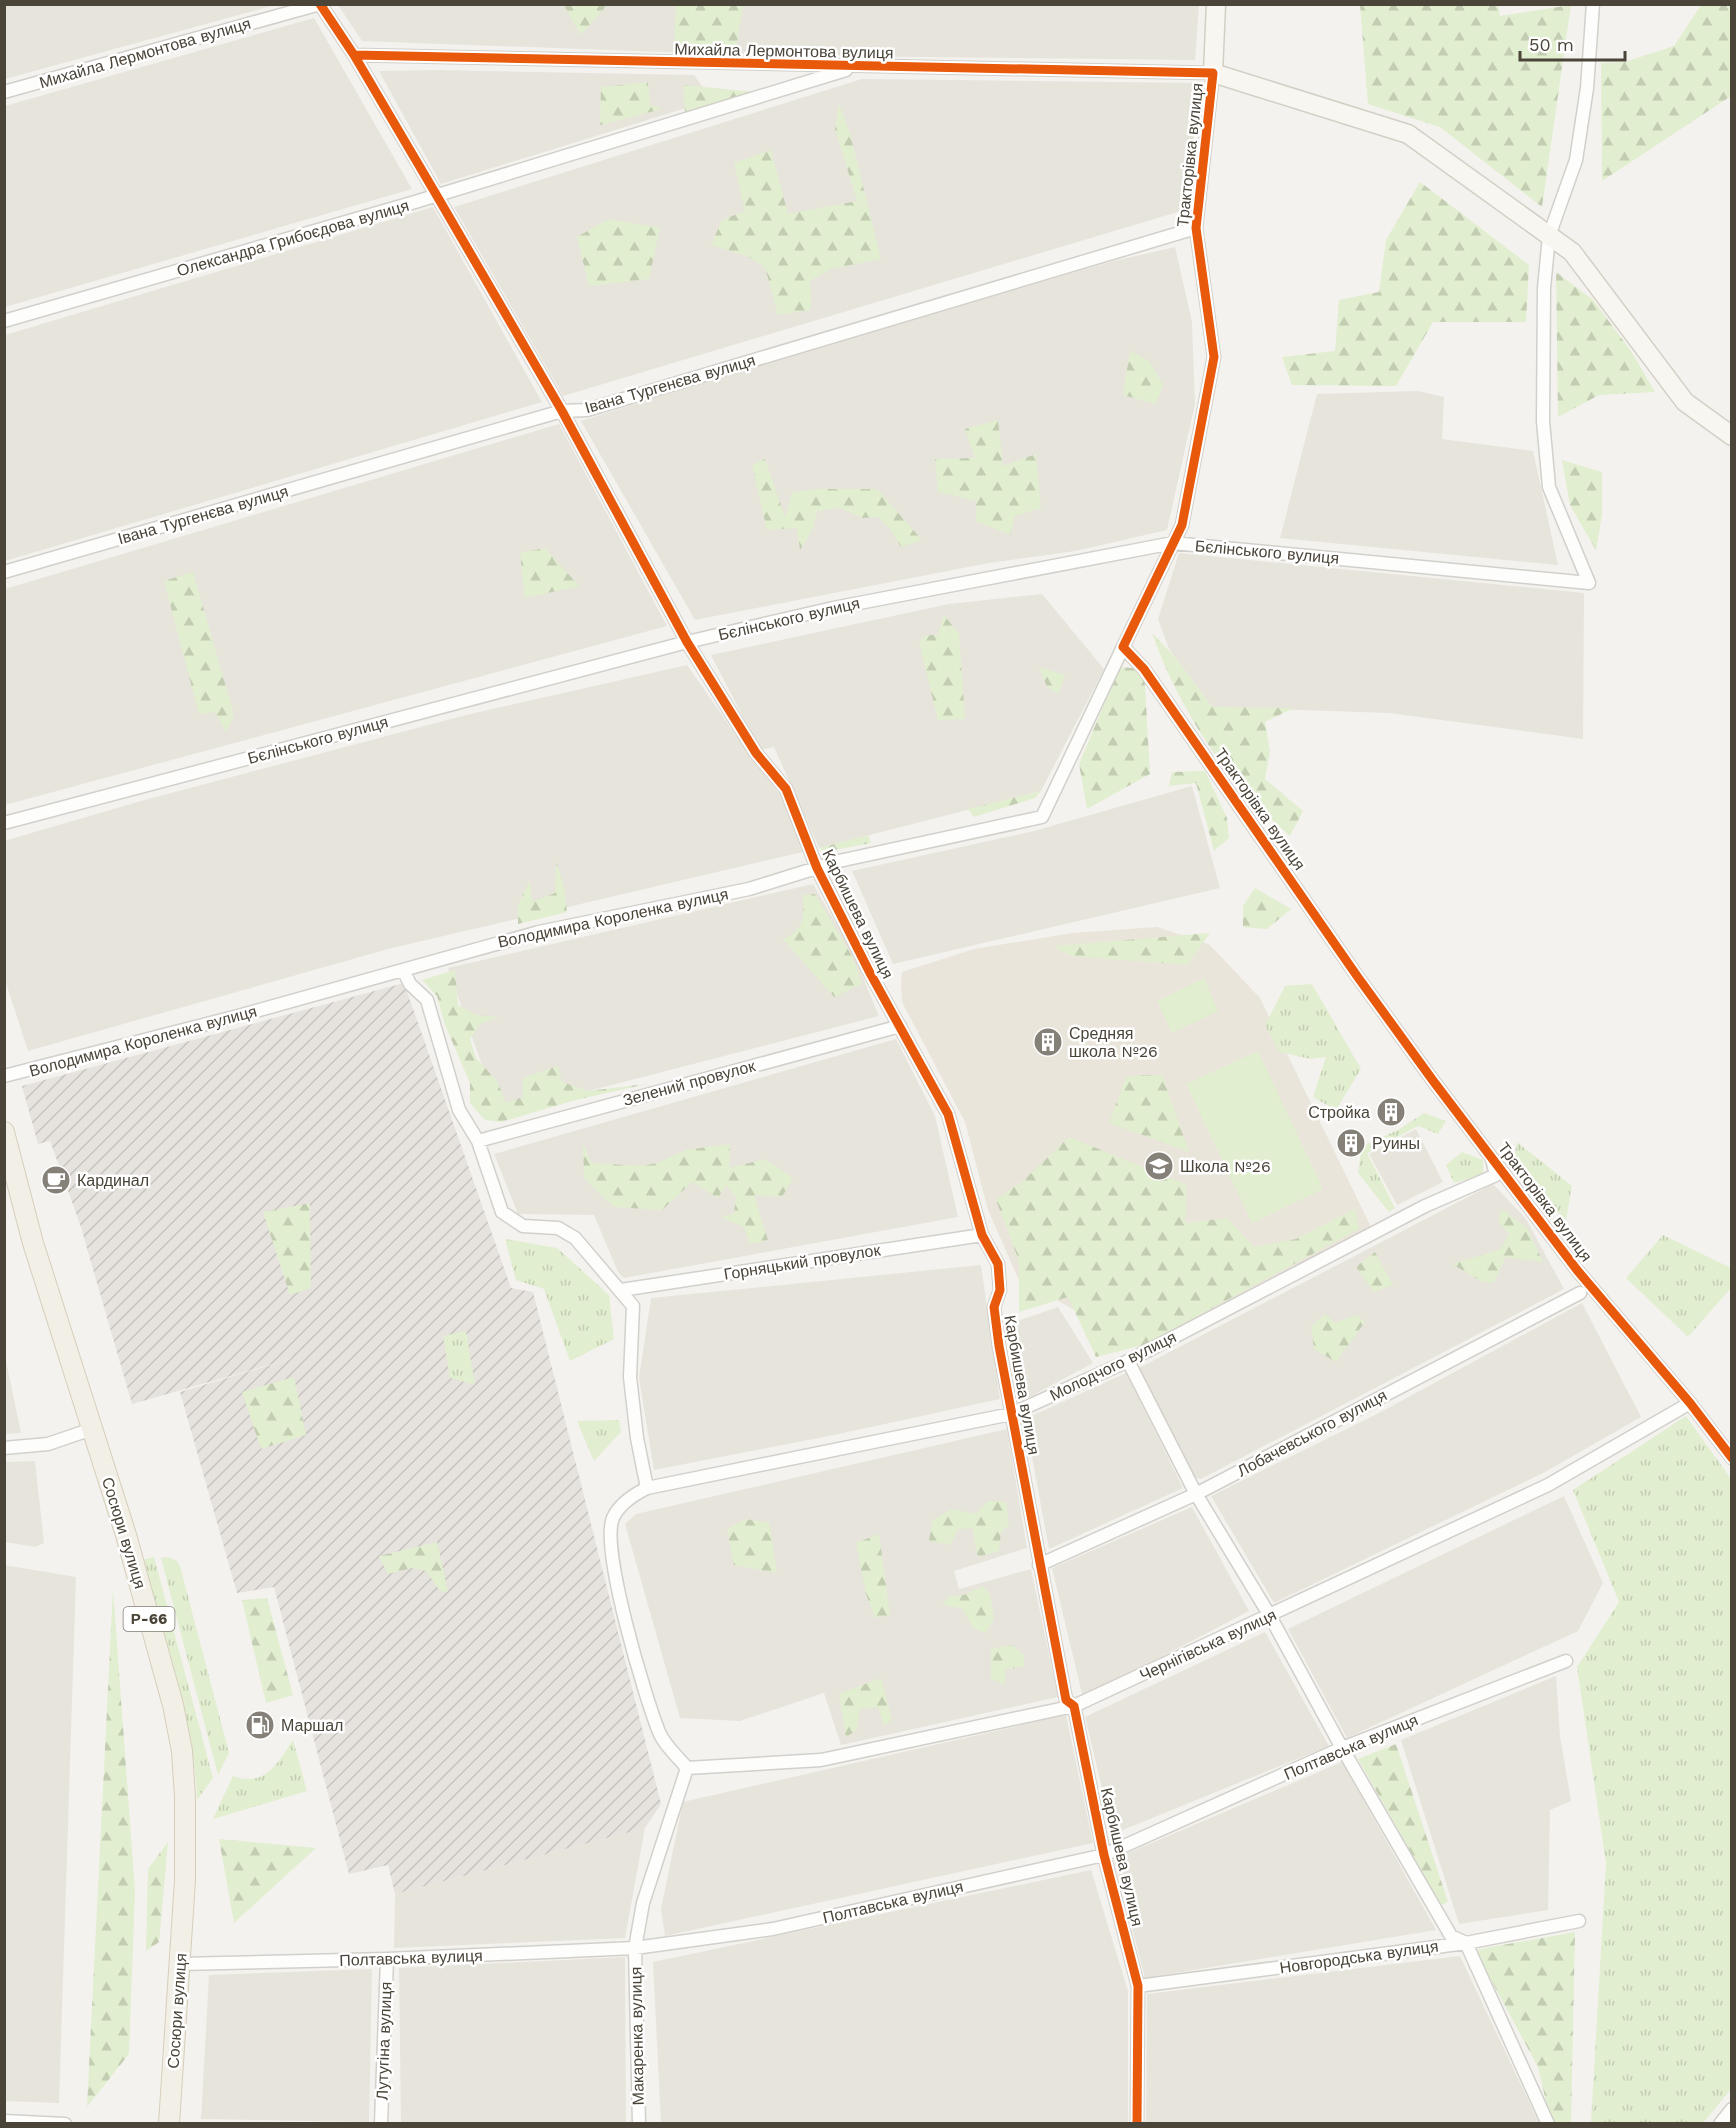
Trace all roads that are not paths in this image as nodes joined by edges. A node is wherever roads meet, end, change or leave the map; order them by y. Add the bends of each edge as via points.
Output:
1 (320, 4) edge
2 (1216, 4) edge
3 (1593, 4) edge
4 (354, 56) junction
5 (855, 68) junction
6 (1213, 73) junction
7 (4, 92) edge
8 (437, 196) junction
9 (1196, 228) junction
10 (1549, 236) junction
11 (4, 321) edge
12 (562, 411) junction
13 (1731, 436) edge
14 (1173, 543) junction
15 (4, 572) edge
16 (687, 642) junction
17 (1123, 648) junction
18 (4, 823) edge
19 (817, 868) junction
20 (403, 970) junction
21 (900, 1026) junction
22 (4, 1076) edge
23 (4, 1132) edge
24 (478, 1141) junction
25 (1491, 1155) junction
26 (982, 1235) junction
27 (621, 1290) junction
28 (1580, 1293) dead end
29 (1128, 1361) junction
30 (1690, 1403) junction
31 (1011, 1414) junction
32 (92, 1429) junction
33 (4, 1448) edge
34 (1731, 1458) edge
35 (647, 1488) junction
36 (1196, 1494) junction
37 (1039, 1565) junction
38 (1270, 1616) junction
39 (1566, 1661) dead end
40 (1074, 1706) junction
41 (1342, 1748) junction
42 (687, 1768) junction
43 (1104, 1855) junction
44 (1579, 1921) dead end
45 (1466, 1943) junction
46 (635, 1948) junction
47 (387, 1959) junction
48 (180, 1964) junction
49 (1137, 1986) junction
50 (1731, 2109) edge
51 (4, 2121) edge
52 (65, 2124) edge
53 (169, 2124) edge
54 (381, 2124) edge
55 (639, 2124) edge
56 (1137, 2124) edge
57 (1548, 2124) edge
58 (1720, 2124) edge

1 - 4 street, Карбишева вулиця
1 - 7 street, Михайла Лермонтова вулиця
2 - 6 main road, Тракторівка вулиця
3 - 10 street via 1587,88 1576,160
4 - 5 street, Михайла Лермонтова вулиця
4 - 8 street, Карбишева вулиця
5 - 6 street, Михайла Лермонтова вулиця
5 - 8 street, Олександра Грибоєдова вулиця
6 - 9 street, Тракторівка вулиця
6 - 10 main road via 1408,134
8 - 11 street, Олександра Грибоєдова вулиця
8 - 12 street, Карбишева вулиця
9 - 12 street, Івана Тургенєва вулиця via 598,406
9 - 14 street, Тракторівка вулиця via 1214,357 1182,525
10 - 13 main road via 1572,252 1685,402
10 - 14 street, Бєлінського вулиця via 1544,288 1543,421 1549,487 1590,583
12 - 15 street, Івана Тургенєва вулиця
12 - 16 street, Карбишева вулиця
14 - 16 street, Бєлінського вулиця via 833,608
14 - 17 street, Тракторівка вулиця
16 - 18 street, Бєлінського вулиця
16 - 19 street, Карбишева вулиця via 756,753 786,789
17 - 19 street, Володимира Короленка вулиця via 1042,817
17 - 25 street, Тракторівка вулиця via 1144,669 1357,976
19 - 20 street, Володимира Короленка вулиця via 749,889 539,932
19 - 21 street, Карбишева вулиця
20 - 22 street, Володимира Короленка вулиця
20 - 24 street via 410,984 427,1000 459,1110
21 - 24 street, Зелений провулок
21 - 26 street, Карбишева вулиця via 948,1114
23 - 32 main road, Сосюри вулиця / Р-66 via 33,1243
24 - 27 street via 502,1212 523,1226 558,1228 575,1238
25 - 29 street, Молодчого вулиця via 1496,1175 1425,1206
25 - 30 street, Тракторівка вулиця via 1577,1270
26 - 27 street, Горняцький провулок
26 - 31 street, Карбишева вулиця via 998,1264 1000,1290 994,1307
27 - 35 street via 633,1306 630,1377
28 - 36 street, Лобачевського вулиця
29 - 31 street, Молодчого вулиця
29 - 36 street
30 - 34 street, Тракторівка вулиця
30 - 38 street, Чернігівська вулиця via 1548,1485
31 - 35 street, Молодчого вулиця
31 - 37 street, Карбишева вулиця
32 - 33 street via 48,1444
32 - 48 main road, Сосюри вулиця / Р-66 via 173,1705 182,1751 186,1834
35 - 42 street via 626,1502 613,1518 610,1540 614,1573 660,1734
36 - 37 street, Лобачевського вулиця
36 - 38 street
37 - 40 street, Карбишева вулиця via 1066,1700
38 - 40 street, Чернігівська вулиця
38 - 41 street
39 - 41 street, Полтавська вулиця
40 - 42 street, Чернігівська вулиця via 821,1760
40 - 43 street, Карбишева вулиця
41 - 43 street, Полтавська вулиця
41 - 45 street via 1451,1936
42 - 46 street, Макаренка вулиця via 643,1904
43 - 46 street, Полтавська вулиця via 773,1929
43 - 49 street, Карбишева вулиця
44 - 45 street, Новгородська вулиця
45 - 49 street, Новгородська вулиця
45 - 57 street
46 - 47 street, Полтавська вулиця
46 - 55 street, Макаренка вулиця
47 - 48 street, Полтавська вулиця
47 - 54 street, Лутугіна вулиця
48 - 53 main road, Сосюри вулиця / Р-66
49 - 56 street, Карбишева вулиця
50 - 58 street
51 - 52 street

